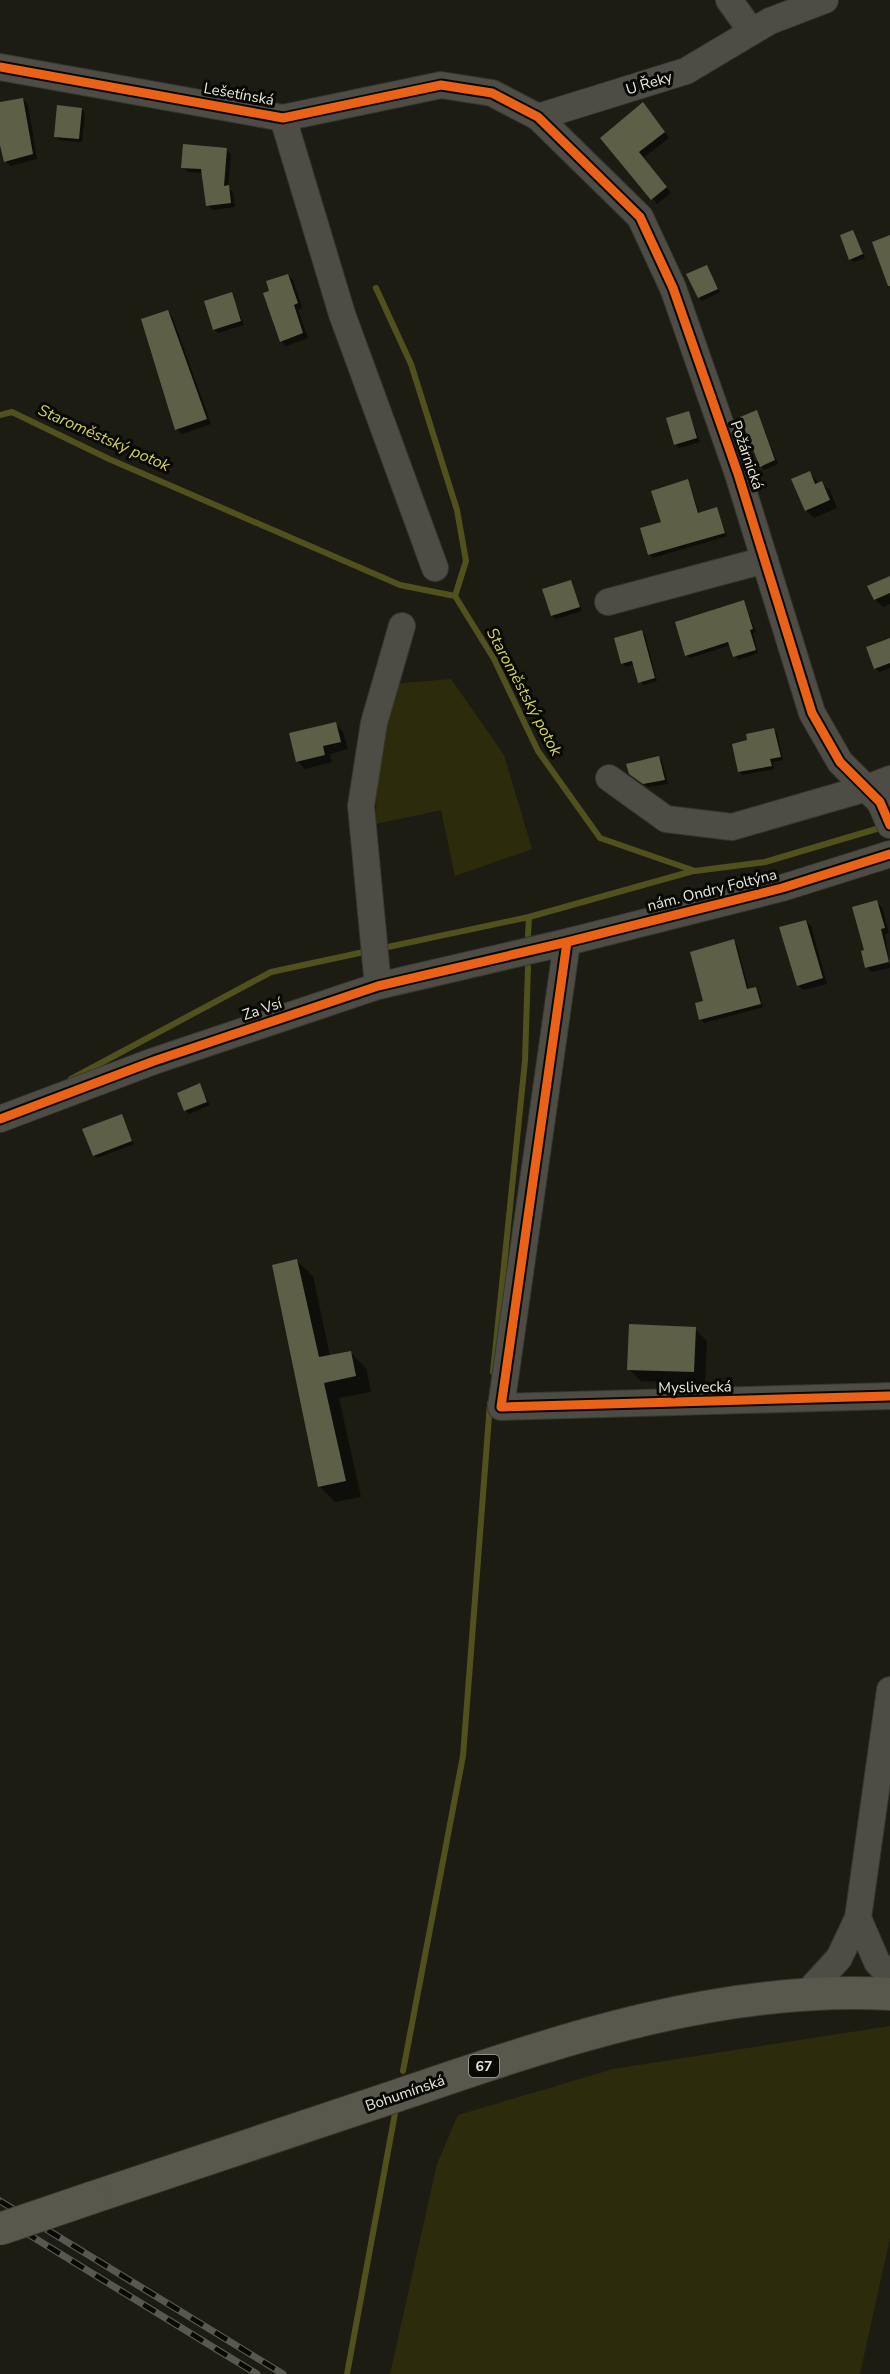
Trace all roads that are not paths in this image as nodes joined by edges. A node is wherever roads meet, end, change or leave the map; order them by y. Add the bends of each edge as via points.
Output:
1 (729, 0) edge
2 (825, 0) edge
3 (752, 32) junction
4 (0, 67) edge
5 (538, 117) junction
6 (283, 118) junction
7 (765, 560) junction
8 (435, 568) dead end
9 (608, 602) dead end
10 (402, 626) dead end
11 (609, 778) dead end
12 (879, 783) edge
13 (888, 819) edge
14 (890, 854) edge
15 (567, 942) junction
16 (540, 948) joint
17 (378, 986) junction
18 (0, 1119) edge
19 (890, 1396) edge
20 (890, 1690) edge
21 (858, 1918) junction
22 (890, 1976) edge
23 (807, 1993) junction
24 (890, 1994) edge
25 (0, 2229) edge

1 - 3 street
2 - 3 street, U Řeky
3 - 5 street, U Řeky via 686,71
4 - 6 street, Lešetínská
5 - 6 street, Lešetínská via 492,93 441,85
5 - 7 street, Požárnická via 640,217 672,288
6 - 8 street, Lešetínská via 342,314
7 - 9 street
7 - 12 street, Požárnická via 812,713 840,762
10 - 17 street via 374,723 362,806
11 - 12 street via 666,819 732,826
12 - 13 street, Požárnická
14 - 15 street, nám. Ondry Foltýna via 782,888
15 - 16 street, nám. Ondry Foltýna
15 - 19 street, Myslivecká via 501,1407
16 - 17 street, Za Vsí
17 - 18 street, Za Vsí via 154,1061
20 - 21 street
21 - 22 street via 877,1962
21 - 23 street via 839,1958
23 - 24 main road, Bohumínská / 67
23 - 25 main road, Bohumínská / 67, bridge via 730,2001 607,2027 528,2050

